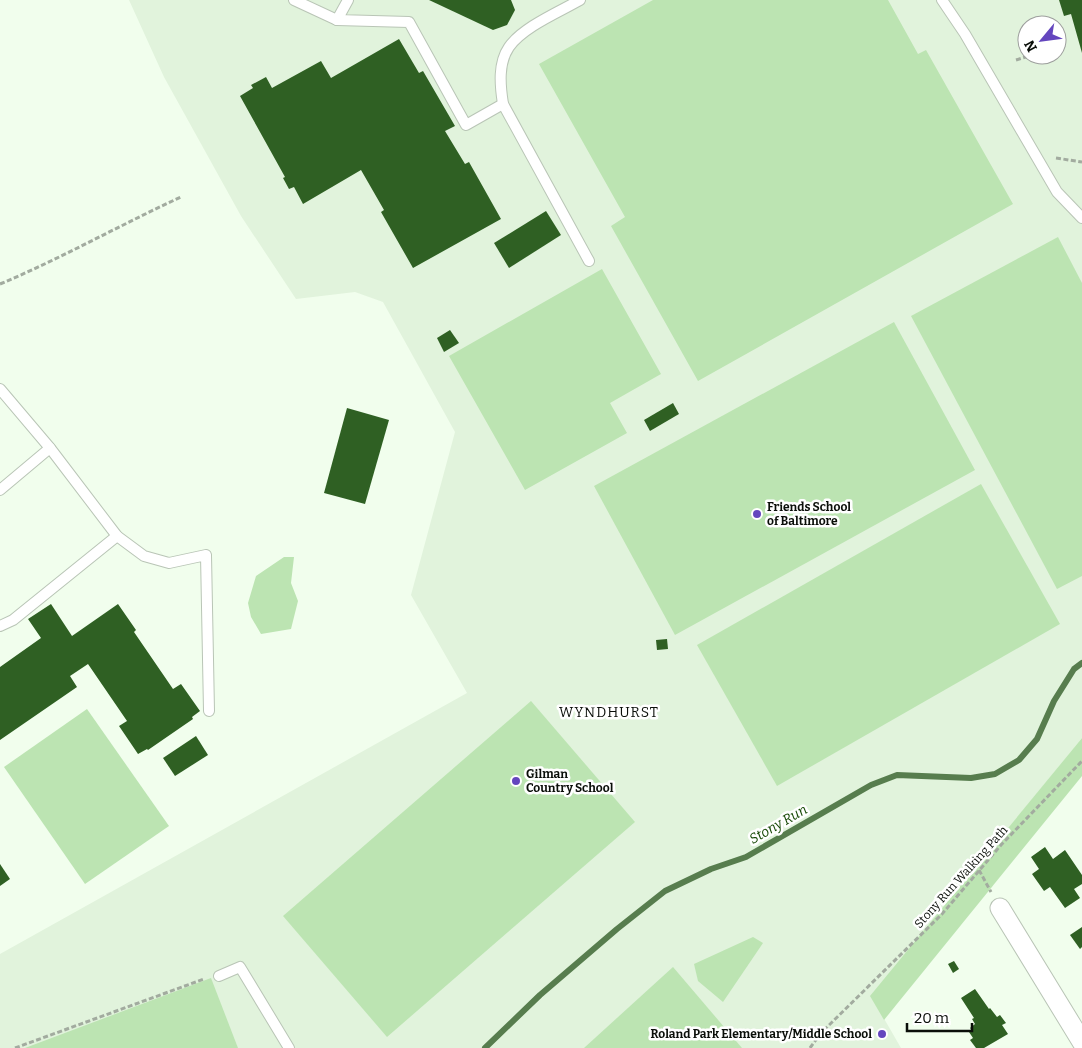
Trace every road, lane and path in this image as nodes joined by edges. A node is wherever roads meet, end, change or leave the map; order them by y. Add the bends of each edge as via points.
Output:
1 (294, 0) edge
2 (348, 0) edge
3 (580, 0) edge
4 (942, 0) edge
5 (338, 20) junction
6 (503, 104) junction
7 (1052, 157) dead end
8 (1082, 162) edge
9 (181, 197) dead end
10 (1082, 218) edge
11 (589, 261) dead end
12 (0, 284) edge
13 (0, 389) edge
14 (50, 448) junction
15 (0, 490) edge
16 (117, 536) junction
17 (0, 626) edge
18 (209, 711) dead end
19 (1082, 761) edge
20 (1000, 908) dead end
21 (219, 976) joint
22 (1082, 1042) edge
23 (15, 1048) edge
24 (289, 1048) edge
25 (810, 1048) edge

1 - 5 lane
2 - 5 lane
3 - 6 lane via 535,25 509,47 500,82
4 - 10 lane via 1058,192
5 - 6 lane via 409,22 466,125
6 - 11 lane
7 - 8 path
9 - 12 path
13 - 14 lane
14 - 15 lane
14 - 16 lane
16 - 17 lane via 13,620
16 - 18 lane via 144,556 169,563 206,555
19 - 25 path, Stony Run Walking Path via 1001,845 942,914 821,1033
20 - 22 street
21 - 23 path via 202,979
21 - 24 lane via 240,967

